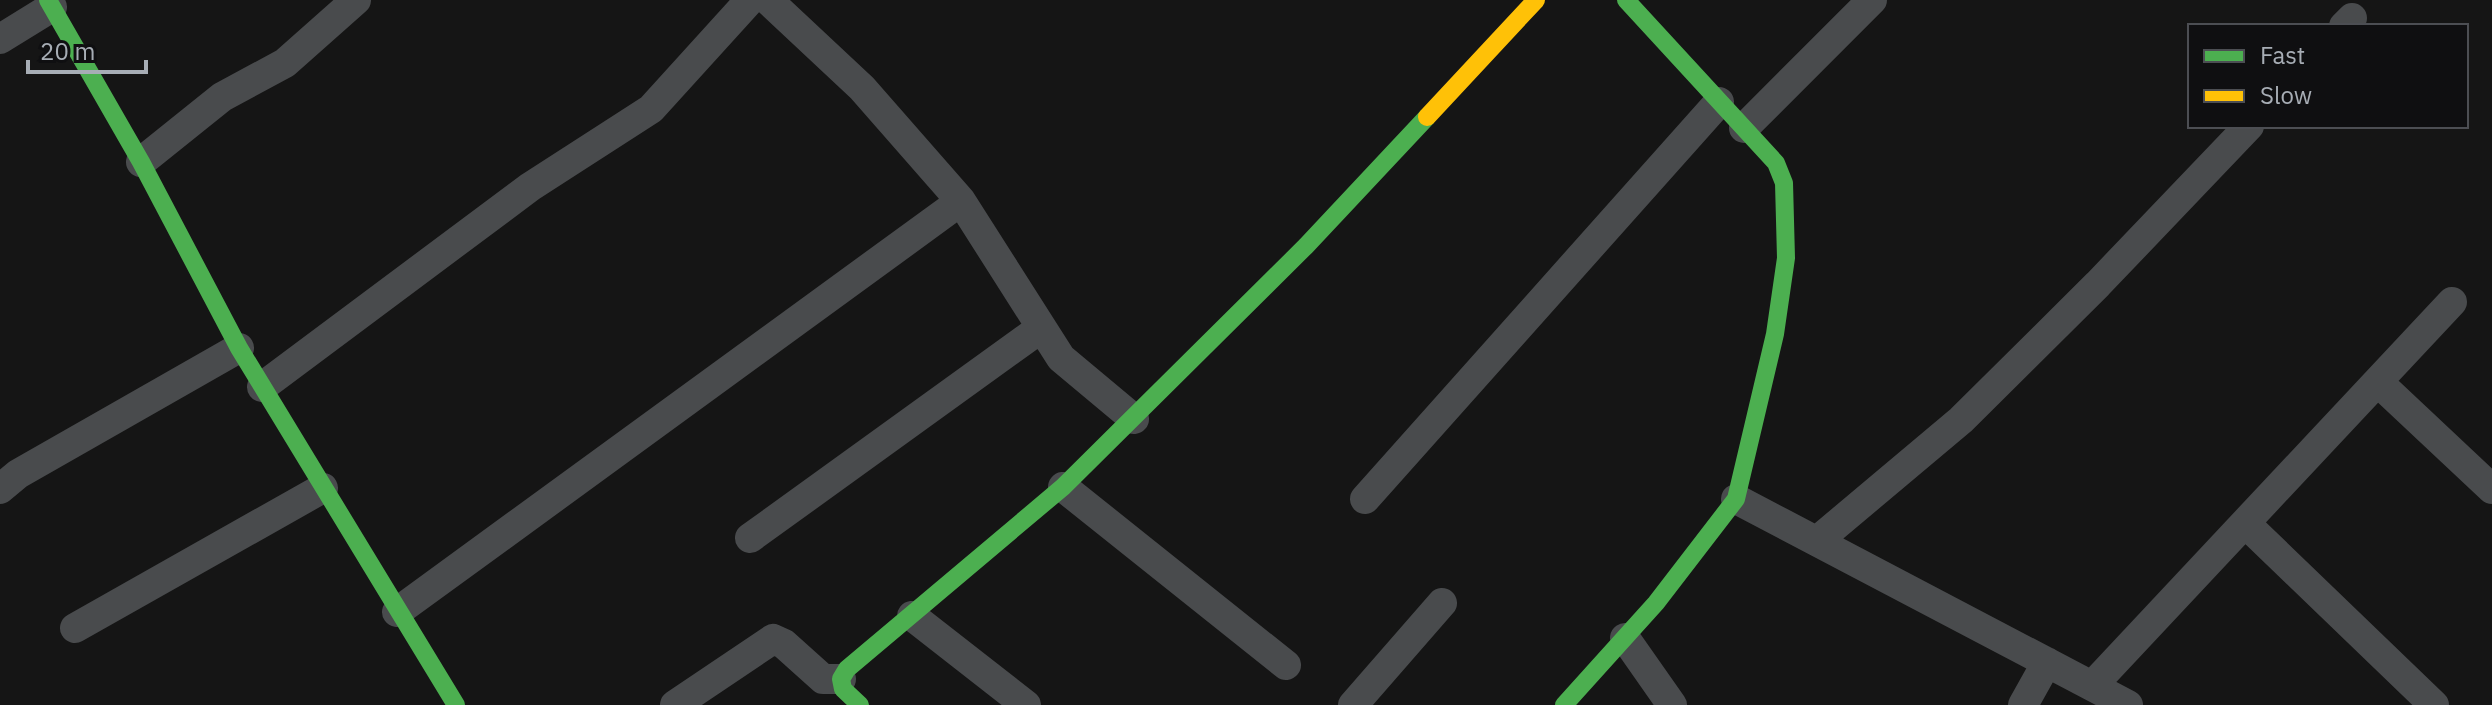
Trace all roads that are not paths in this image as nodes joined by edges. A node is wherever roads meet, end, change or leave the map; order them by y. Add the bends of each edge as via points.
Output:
1 (356, 0) edge
2 (750, 0) edge
3 (768, 0) edge
4 (1536, 0) edge
5 (1626, 0) edge
6 (1872, 0) edge
7 (50, 4) edge
8 (0, 39) edge
9 (1719, 102) junction
10 (1744, 128) junction
11 (2247, 128) edge
12 (141, 162) junction
13 (961, 201) junction
14 (2452, 302) dead end
15 (1041, 328) junction
16 (239, 348) junction
17 (2378, 382) junction
18 (262, 387) junction
19 (1134, 419) junction
20 (6, 471) edge
21 (1063, 487) junction
22 (323, 488) junction
23 (2492, 489) edge
24 (1365, 499) dead end
25 (1736, 499) junction
26 (2245, 523) junction
27 (750, 538) dead end
28 (1817, 541) junction
29 (1442, 603) dead end
30 (397, 612) junction
31 (912, 616) junction
32 (75, 628) dead end
33 (1625, 638) junction
34 (2047, 662) junction
35 (1286, 665) dead end
36 (841, 679) junction
37 (2092, 686) junction
38 (456, 705) edge
39 (675, 705) edge
40 (860, 705) edge
41 (1026, 705) edge
42 (1353, 705) edge
43 (1564, 705) edge
44 (1672, 705) edge
45 (2023, 705) edge
46 (2128, 705) edge
47 (2434, 705) edge

1 - 12 street via 285,63 222,97
2 - 18 street via 651,109 530,187
3 - 13 street via 862,88
4 - 19 street via 1306,246
5 - 9 street
6 - 10 street
7 - 8 street
7 - 12 street
9 - 10 street
9 - 24 street
10 - 25 street via 1776,163 1784,183 1786,258 1775,334
11 - 28 street via 1961,420
12 - 16 street
13 - 15 street
13 - 30 street
14 - 17 street
15 - 19 street via 1061,358
15 - 27 street
16 - 18 street
16 - 20 street
17 - 23 street
17 - 26 street
18 - 22 street
19 - 21 street
21 - 31 street
21 - 35 street
22 - 30 street
22 - 32 street
25 - 28 street
25 - 33 street
26 - 37 street
26 - 47 street
28 - 34 street
29 - 42 street
30 - 38 street
31 - 36 street
31 - 41 street
33 - 43 street
33 - 44 street
34 - 37 street
34 - 45 street
36 - 39 street via 823,679 773,639
36 - 40 street via 843,689
37 - 46 street

